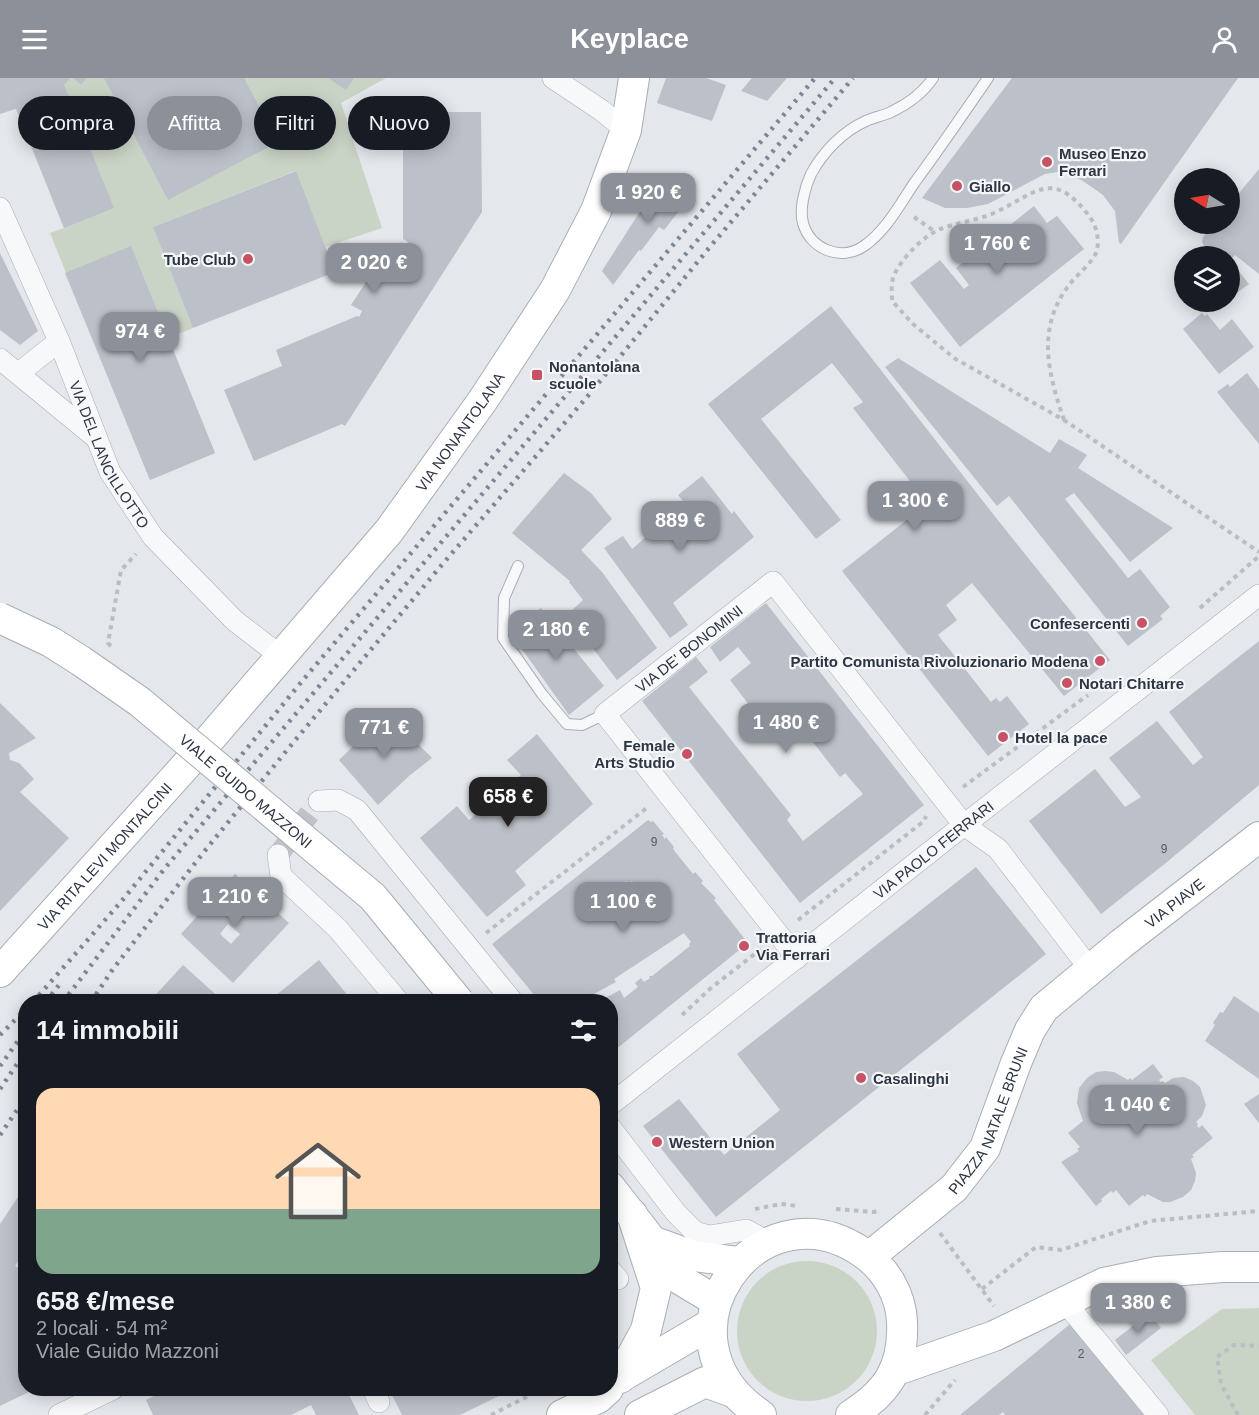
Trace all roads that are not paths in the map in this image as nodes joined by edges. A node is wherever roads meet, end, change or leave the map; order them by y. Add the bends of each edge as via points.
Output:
1 (553, 78) edge
2 (634, 78) edge
3 (933, 78) edge
4 (988, 78) edge
5 (626, 130) junction
6 (0, 208) edge
7 (59, 341) junction
8 (0, 359) edge
9 (19, 373) junction
10 (95, 437) junction
11 (518, 566) dead end
12 (1259, 595) edge
13 (0, 618) edge
14 (282, 657) junction
15 (605, 714) junction
16 (208, 741) joint
17 (319, 801) dead end
18 (964, 825) junction
19 (1259, 837) edge
20 (278, 855) dead end
21 (797, 958) junction
22 (1090, 969) junction
23 (0, 972) edge
24 (392, 994) edge
25 (452, 994) edge
26 (507, 994) edge
27 (618, 1099) edge
28 (618, 1137) edge
29 (618, 1197) edge
30 (632, 1214) junction
31 (652, 1241) junction
32 (770, 1242) junction
33 (869, 1257) junction
34 (739, 1262) junction
35 (1259, 1267) edge
36 (1065, 1302) junction
37 (714, 1313) junction
38 (894, 1371) junction
39 (618, 1376) edge
40 (618, 1380) edge
41 (733, 1392) junction
42 (98, 1396) edge
43 (600, 1396) edge
44 (58, 1415) edge
45 (562, 1415) edge
46 (640, 1415) edge
47 (761, 1415) edge
48 (851, 1415) edge
49 (1158, 1415) edge

1 - 5 street
2 - 5 main road, VIA NONANTOLANA
3 - 4 lane via 923,92 842,135 811,174 803,199 803,222 812,240 827,251 842,254 863,247 886,224
5 - 14 main road, VIA NONANTOLANA via 596,211 555,290 483,400 389,531
6 - 7 street, VIA DEL LANCILLOTTO
7 - 9 street
7 - 10 street, VIA DEL LANCILLOTTO
8 - 9 street
9 - 10 street
10 - 14 street, VIA DEL LANCILLOTTO via 110,472 153,537 235,621
11 - 15 lane via 504,598 502,638 567,724 582,724
12 - 18 street, VIA PAOLO FERRARI
13 - 25 main road, VIALE GUIDO MAZZONI, bridge via 51,642 140,702 373,897
14 - 16 main road, VIA NONANTOLANA
15 - 18 street, VIA DE' BONOMINI via 773,582
15 - 21 street
16 - 23 main road, VIA RITA LEVI MONTALCINI
17 - 26 street via 338,800 357,810
18 - 21 street, VIA PAOLO FERRARI
18 - 22 street via 998,849
19 - 22 main road, VIA PIAVE
20 - 24 street, VIALE GUIDO MAZZONI via 281,876 338,929
21 - 27 street, VIA PAOLO FERRARI
22 - 33 main road, PIAZZA NATALE BRUNI via 1044,1008 1030,1030 986,1148 954,1188
28 - 32 street via 695,1232 709,1236 746,1230
29 - 30 main road
30 - 31 main road
30 - 39 main road via 656,1288 646,1330
31 - 34 main road via 693,1256
31 - 37 main road via 661,1260
32 - 33 main road via 788,1236 828,1236
32 - 34 main road
33 - 38 main road via 890,1281 902,1313 903,1339
34 - 37 main road via 728,1275
35 - 36 main road via 1157,1272 1104,1283
36 - 38 main road via 994,1336
36 - 49 street
37 - 40 main road
37 - 41 main road via 715,1357
38 - 48 main road via 883,1390
41 - 46 main road via 705,1382
41 - 47 main road
42 - 44 street
43 - 45 main road

